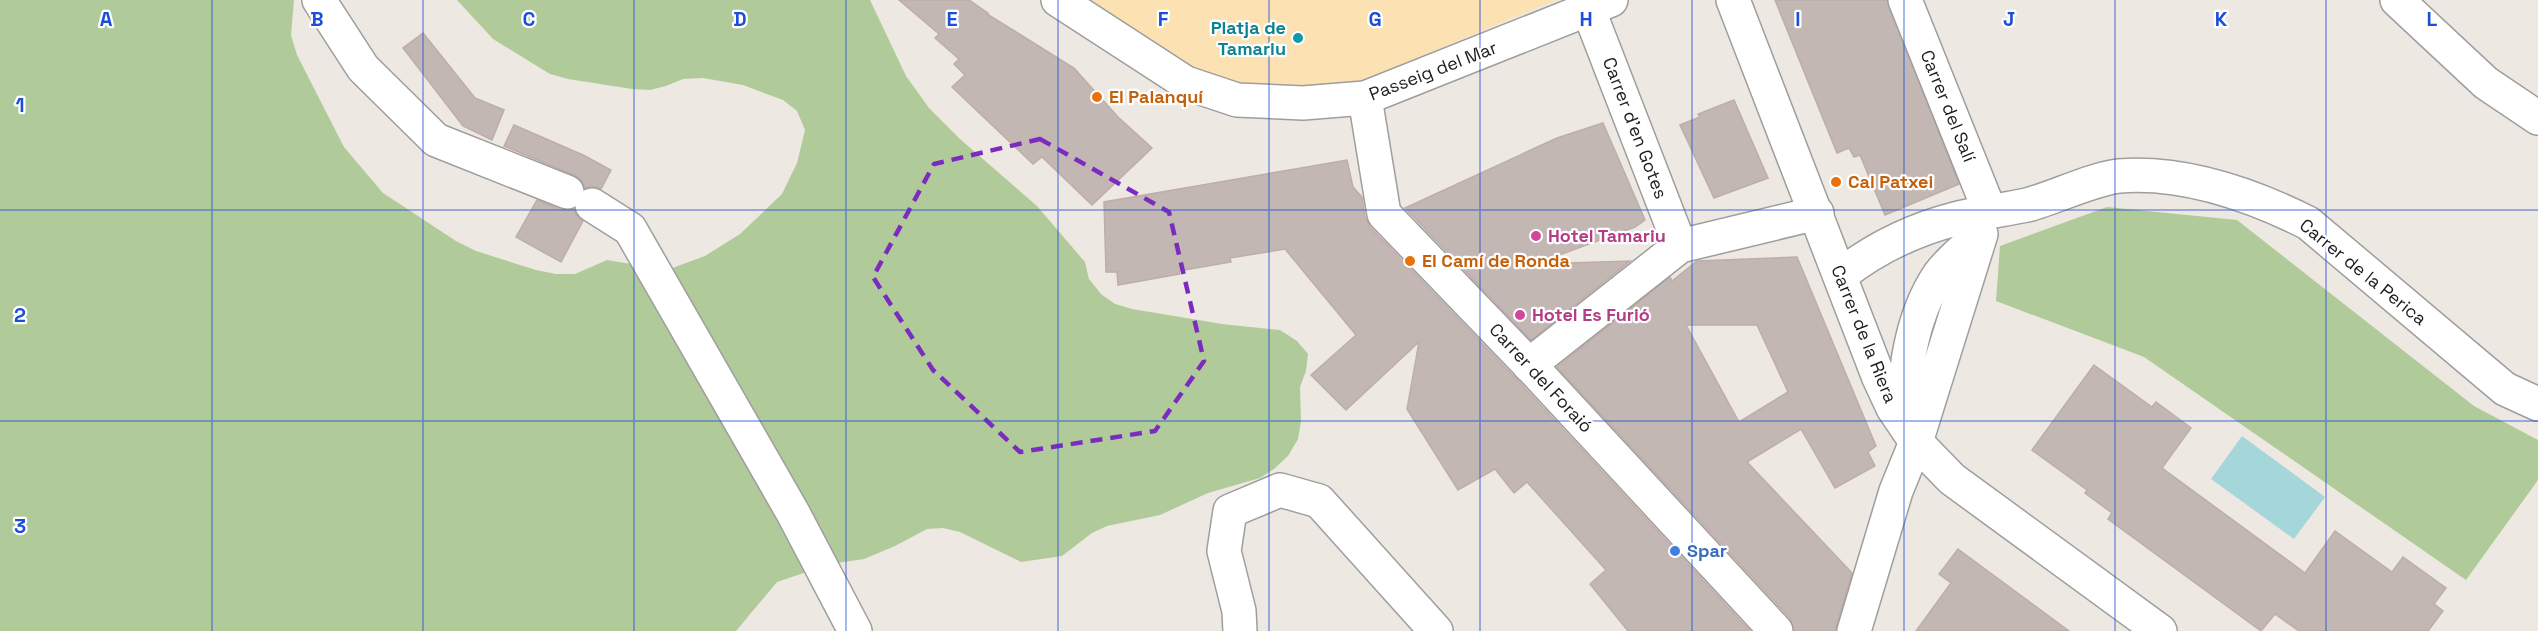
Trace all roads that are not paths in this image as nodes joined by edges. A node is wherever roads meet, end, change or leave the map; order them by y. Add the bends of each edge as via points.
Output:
1 (318, 0) edge
2 (1058, 0) edge
3 (1733, 0) edge
4 (1905, 0) edge
5 (2397, 0) edge
6 (1600, 5) edge
7 (1365, 98) junction
8 (2538, 118) edge
9 (1816, 213) junction
10 (1986, 223) junction
11 (1680, 246) junction
12 (1840, 275) junction
13 (1941, 363) junction
14 (1529, 365) junction
15 (1892, 381) junction
16 (2538, 404) edge
17 (1916, 441) junction
18 (855, 631) edge
19 (1240, 631) edge
20 (1436, 631) edge
21 (1776, 631) edge
22 (1854, 631) edge
23 (2160, 631) edge

1 - 18 street via 363,68 436,140 579,198 630,229 793,513
2 - 7 street, Passeig del Mar via 1186,83 1236,100 1304,103
3 - 9 street, Carrer de la Riera
4 - 10 street, Carrer del Salí
5 - 8 street via 2486,83
6 - 7 street, Passeig del Mar
6 - 11 street, Carrer d'en Gotes
7 - 14 street, Carrer del Foraió via 1384,214
9 - 11 street
9 - 12 street, Carrer de la Riera
10 - 12 street, Carrer de la Perica via 1955,219 1913,233 1865,256
10 - 13 street
10 - 15 street via 1940,275
10 - 16 street, Carrer de la Perica via 2028,204 2118,176 2206,184 2308,223 2505,389
11 - 14 street
12 - 15 street, Carrer de la Riera
13 - 15 street via 1924,381
13 - 17 street
14 - 21 street, Carrer del Foraió
15 - 17 street
17 - 22 street via 1896,491
17 - 23 street via 1952,479
19 - 20 street via 1224,551 1230,511 1280,490 1319,501

